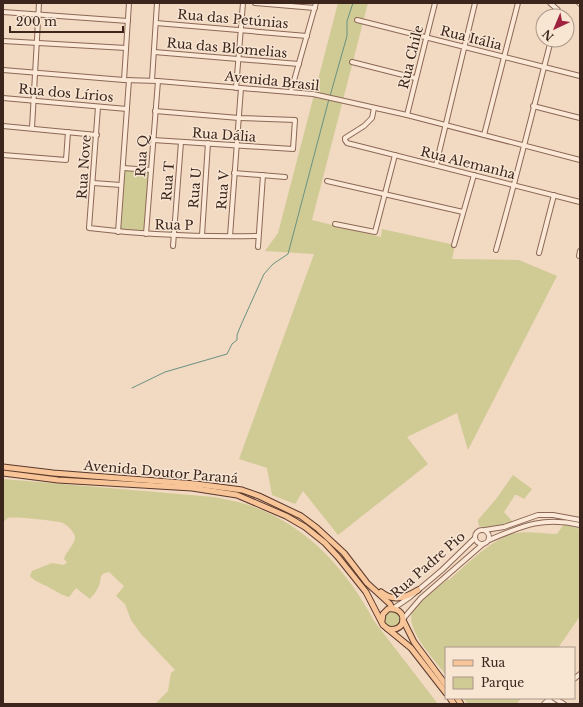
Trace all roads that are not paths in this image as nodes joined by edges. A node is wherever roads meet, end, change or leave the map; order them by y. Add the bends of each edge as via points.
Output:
1 (39, 3) edge
2 (129, 3) edge
3 (157, 3) edge
4 (242, 3) edge
5 (255, 3) edge
6 (316, 3) edge
7 (435, 3) edge
8 (475, 3) edge
9 (518, 3) edge
10 (315, 8) junction
11 (3, 12) edge
12 (38, 15) junction
13 (357, 20) dead end
14 (128, 21) junction
15 (156, 23) junction
16 (240, 31) junction
17 (307, 36) junction
18 (426, 37) junction
19 (3, 41) edge
20 (36, 44) junction
21 (465, 47) junction
22 (126, 48) junction
23 (549, 48) edge
24 (154, 52) junction
25 (504, 57) junction
26 (238, 58) junction
27 (352, 62) dead end
28 (299, 64) junction
29 (544, 67) junction
30 (3, 70) edge
31 (35, 72) junction
32 (580, 76) edge
33 (415, 78) junction
34 (124, 80) junction
35 (129, 80) junction
36 (152, 80) junction
37 (158, 80) junction
38 (239, 88) junction
39 (291, 91) junction
40 (3, 98) edge
41 (33, 100) junction
42 (98, 106) junction
43 (533, 106) junction
44 (374, 108) junction
45 (127, 109) junction
46 (155, 112) junction
47 (407, 115) junction
48 (239, 118) junction
49 (580, 118) edge
50 (3, 126) edge
51 (445, 126) junction
52 (32, 128) junction
53 (68, 132) junction
54 (97, 135) junction
55 (484, 135) junction
56 (153, 140) junction
57 (180, 142) junction
58 (208, 143) junction
59 (524, 145) junction
60 (236, 146) junction
61 (3, 155) edge
62 (394, 155) junction
63 (580, 160) edge
64 (436, 165) junction
65 (123, 168) junction
66 (151, 170) junction
67 (234, 173) junction
68 (263, 175) junction
69 (474, 175) junction
70 (285, 177) dead end
71 (327, 181) dead end
72 (93, 183) junction
73 (515, 184) junction
74 (121, 185) junction
75 (385, 195) junction
76 (554, 195) junction
77 (580, 202) edge
78 (463, 212) junction
79 (334, 224) dead end
80 (89, 228) joint
81 (118, 232) junction
82 (146, 234) junction
83 (174, 235) junction
84 (202, 235) junction
85 (230, 236) junction
86 (258, 236) junction
87 (454, 244) dead end
88 (173, 246) dead end
89 (258, 247) dead end
90 (496, 250) dead end
91 (539, 253) dead end
92 (3, 467) edge
93 (3, 473) edge
94 (580, 520) edge
95 (580, 525) edge
96 (484, 530) junction
97 (475, 538) junction
98 (489, 540) junction
99 (483, 544) junction
100 (359, 571) junction
101 (418, 590) junction
102 (393, 608) junction
103 (403, 620) junction
104 (382, 621) junction
105 (388, 629) junction
106 (445, 684) edge
107 (445, 692) edge
108 (549, 699) edge
109 (544, 704) edge
110 (554, 704) edge

1 - 12 street
2 - 14 street
3 - 15 street
4 - 16 street, Rua V
5 - 10 street
6 - 10 street
7 - 18 street, Rua Chile
8 - 21 street
9 - 25 street
10 - 17 street
11 - 12 street
12 - 14 street
12 - 20 street
13 - 18 street, Rua Itália
14 - 22 street
15 - 16 street, Rua das Petúnias
15 - 24 street
16 - 17 street, Rua das Petúnias
16 - 26 street, Rua V
17 - 28 street
18 - 21 street, Rua Itália
18 - 33 street, Rua Chile
19 - 20 street
20 - 22 street
20 - 31 street
21 - 25 street, Rua Itália
21 - 51 street
22 - 34 street
23 - 29 street
24 - 26 street, Rua das Blomelias
24 - 36 street
25 - 29 street, Rua Itália
25 - 55 street
26 - 28 street, Rua das Blomelias
26 - 38 street, Rua V
27 - 33 street
28 - 39 street
29 - 32 street, Rua Itália
29 - 43 street
30 - 31 street, Avenida Brasil
31 - 34 street, Avenida Brasil
31 - 41 street
33 - 47 street, Rua Chile
34 - 35 street, Avenida Brasil
35 - 36 street, Avenida Brasil
35 - 45 street
36 - 37 street, Avenida Brasil
37 - 38 street, Avenida Brasil
37 - 46 street, Rua Q
38 - 39 street, Avenida Brasil
38 - 48 street, Rua V
39 - 44 street, Avenida Brasil
40 - 41 street, Rua dos Lírios
41 - 42 street, Rua dos Lírios
41 - 52 street
42 - 45 street, Rua dos Lírios
42 - 54 street, Rua Nove
43 - 49 street
43 - 59 street
44 - 47 street, Avenida Brasil
44 - 62 street, Rua Alemanha via 372,118 344,138 350,144
45 - 65 street
46 - 48 street
46 - 56 street, Rua Q
47 - 51 street, Avenida Brasil
48 - 60 street, Rua V
48 - 60 street, Rua Dália via 295,120 293,149
50 - 52 street
51 - 55 street, Avenida Brasil
51 - 64 street
52 - 53 street
53 - 54 street
53 - 61 street via 66,160
54 - 72 street, Rua Nove
55 - 59 street, Avenida Brasil
56 - 57 street, Rua Dália
56 - 66 street, Rua Q
57 - 58 street, Rua Dália
57 - 83 street, Rua T
58 - 60 street, Rua Dália
58 - 84 street, Rua U
59 - 63 street, Avenida Brasil
59 - 73 street
60 - 67 street, Rua V
62 - 64 street, Rua Alemanha
62 - 75 street
64 - 69 street, Rua Alemanha
65 - 66 street
65 - 74 street
66 - 82 street, Rua Q
67 - 68 street
67 - 85 street, Rua V
68 - 70 street
68 - 86 street
69 - 73 street, Rua Alemanha
69 - 78 street
71 - 75 street
72 - 74 street
72 - 80 street, Rua Nove
73 - 76 street, Rua Alemanha
73 - 90 street
74 - 81 street
75 - 78 street
75 - 79 street via 375,232
76 - 77 street, Rua Alemanha
76 - 91 street
78 - 87 street
80 - 81 street, Rua P
81 - 82 street, Rua P
82 - 83 street, Rua P
83 - 84 street, Rua P
83 - 88 street, Rua T
84 - 85 street, Rua P
85 - 86 street, Rua P
86 - 89 street
92 - 100 main road, Avenida Doutor Paraná via 242,490 301,516 327,536
93 - 104 main road, Avenida Doutor Paraná via 58,480 192,488 237,495 286,516 325,543 366,592
94 - 96 street, Rua Padre Pio via 543,515 504,527
95 - 98 street via 556,521 534,523
96 - 97 street via 477,532
96 - 98 street via 489,535
97 - 99 street via 477,543
97 - 101 street, Rua Padre Pio
98 - 99 street
99 - 103 street, Rua Padre Pio via 421,598
100 - 101 main road via 382,593 393,598 403,598
100 - 102 main road, Avenida Doutor Paraná via 367,583
101 - 102 street, Rua Padre Pio
102 - 103 main road via 401,613
102 - 104 main road via 383,614
103 - 105 main road via 395,630
103 - 106 main road via 414,642
104 - 105 main road
105 - 107 main road via 411,648
108 - 109 street
108 - 110 street

